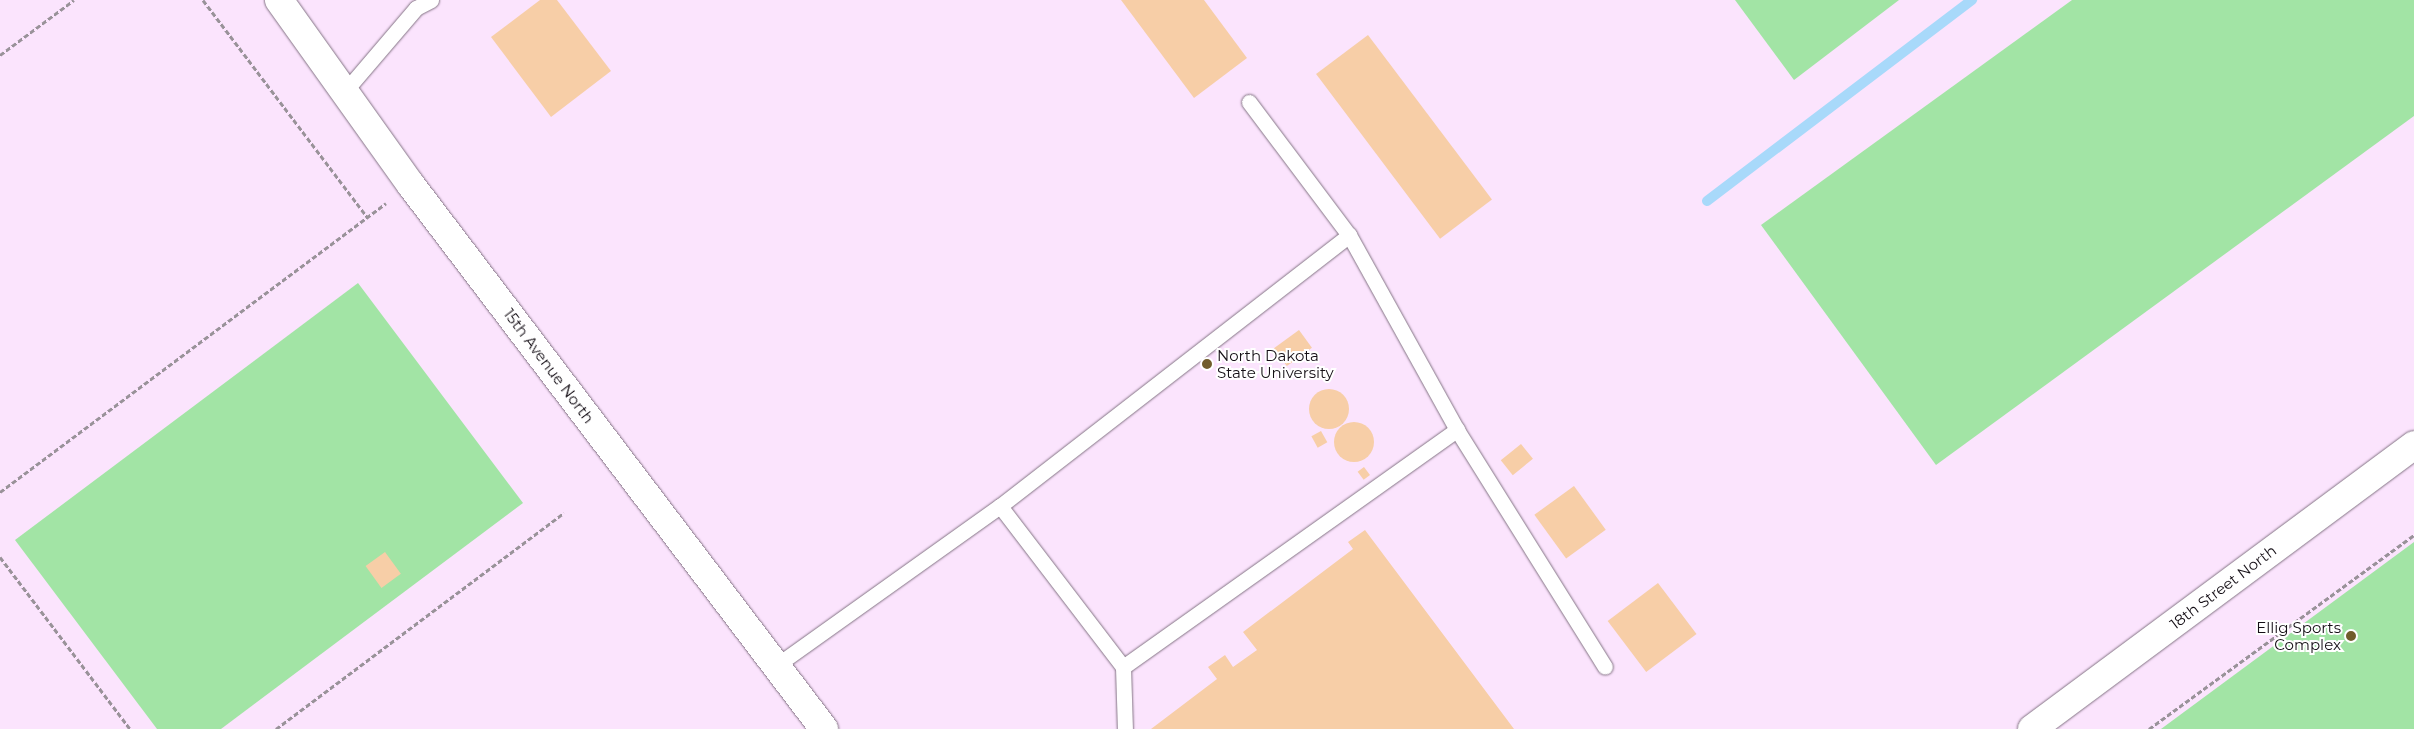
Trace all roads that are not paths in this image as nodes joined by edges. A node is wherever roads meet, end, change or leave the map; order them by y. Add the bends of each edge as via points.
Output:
1 (279, 0) edge
2 (431, 0) edge
3 (413, 4) edge
4 (346, 90) junction
5 (1249, 102) dead end
6 (1349, 235) junction
7 (1457, 430) junction
8 (2414, 445) edge
9 (1000, 506) junction
10 (777, 665) junction
11 (1123, 667) junction
12 (1605, 667) dead end
13 (824, 729) edge
14 (1125, 729) edge
15 (2032, 729) edge

1 - 4 street, 15th Avenue North
2 - 3 lane
3 - 4 lane
4 - 10 street, 15th Avenue North via 411,185
5 - 6 lane
6 - 7 lane
6 - 9 lane
7 - 11 lane
7 - 12 lane
8 - 15 street, 18th Street North
9 - 10 lane
9 - 11 lane
10 - 13 street, 15th Avenue North
11 - 14 lane

